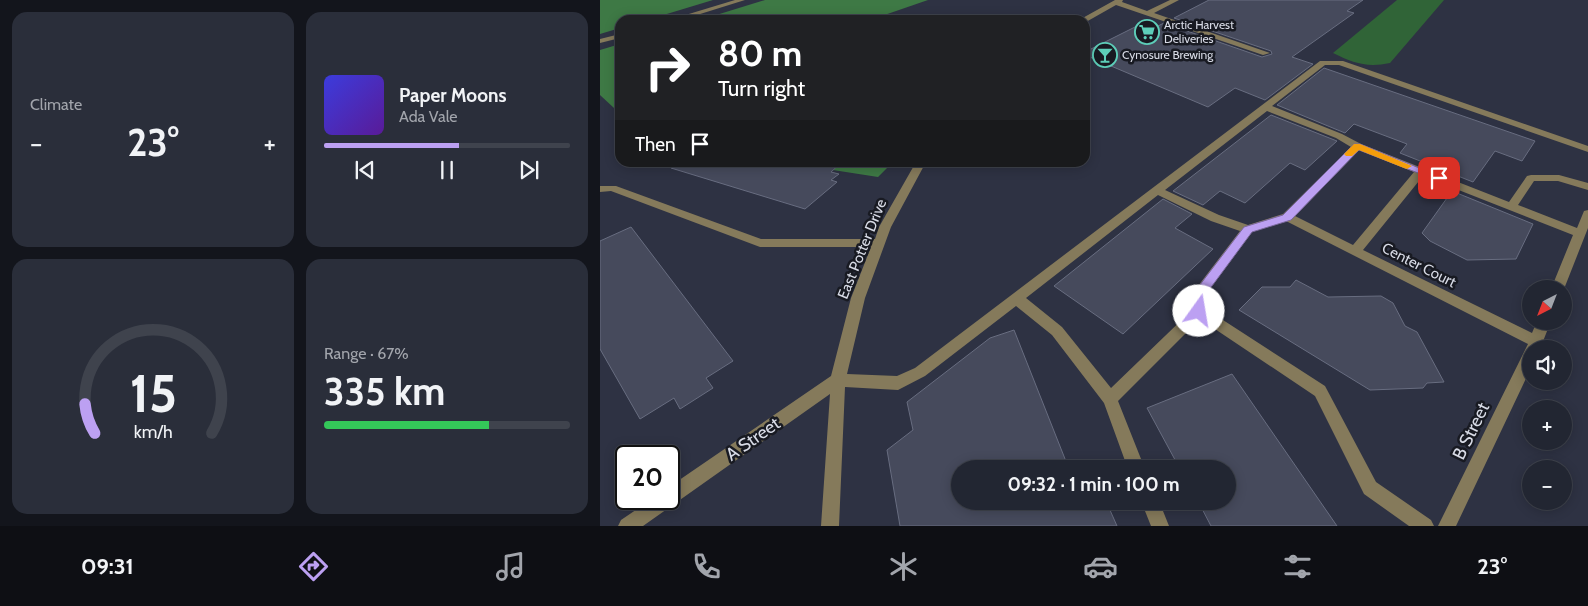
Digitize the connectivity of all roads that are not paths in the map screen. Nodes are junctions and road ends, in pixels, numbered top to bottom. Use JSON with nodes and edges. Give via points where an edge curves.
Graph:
{"nodes":[{"id":1,"x":742,"y":0,"type":"edge"},
{"id":2,"x":1176,"y":0,"type":"edge"},
{"id":3,"x":1117,"y":1,"type":"edge"},
{"id":4,"x":1148,"y":13,"type":"junction"},
{"id":5,"x":690,"y":15,"type":"edge"},
{"id":6,"x":1090,"y":16,"type":"edge"},
{"id":7,"x":615,"y":37,"type":"edge"},
{"id":8,"x":600,"y":41,"type":"edge"},
{"id":9,"x":1266,"y":53,"type":"dead end"},
{"id":10,"x":1266,"y":107,"type":"junction"},
{"id":11,"x":1357,"y":146,"type":"junction"},
{"id":12,"x":1588,"y":149,"type":"edge"},
{"id":13,"x":918,"y":167,"type":"edge"},
{"id":14,"x":1421,"y":171,"type":"junction"},
{"id":15,"x":1588,"y":187,"type":"edge"},
{"id":16,"x":600,"y":189,"type":"edge"},
{"id":17,"x":1157,"y":190,"type":"junction"},
{"id":18,"x":1512,"y":206,"type":"junction"},
{"id":19,"x":1588,"y":214,"type":"edge"},
{"id":20,"x":1287,"y":217,"type":"junction"},
{"id":21,"x":1248,"y":229,"type":"junction"},
{"id":22,"x":1579,"y":232,"type":"junction"},
{"id":23,"x":879,"y":243,"type":"junction"},
{"id":24,"x":1355,"y":251,"type":"junction"},
{"id":25,"x":1560,"y":280,"type":"edge"},
{"id":26,"x":1016,"y":298,"type":"junction"},
{"id":27,"x":1199,"y":311,"type":"junction"},
{"id":28,"x":1522,"y":341,"type":"edge"},
{"id":29,"x":1522,"y":373,"type":"edge"},
{"id":30,"x":838,"y":380,"type":"junction"},
{"id":31,"x":1110,"y":399,"type":"junction"},
{"id":32,"x":1134,"y":460,"type":"edge"},
{"id":33,"x":680,"y":490,"type":"edge"},
{"id":34,"x":650,"y":510,"type":"edge"},
{"id":35,"x":1154,"y":510,"type":"edge"},
{"id":36,"x":627,"y":526,"type":"edge"},
{"id":37,"x":830,"y":526,"type":"edge"},
{"id":38,"x":1160,"y":526,"type":"edge"},
{"id":39,"x":1425,"y":526,"type":"edge"},
{"id":40,"x":1447,"y":526,"type":"edge"}],
"edges":[{"from":1,"to":5,"type":"street"},
{"from":2,"to":4,"type":"street"},
{"from":3,"to":4,"type":"street"},
{"from":3,"to":6,"type":"street"},
{"from":4,"to":9,"type":"street"},
{"from":7,"to":8,"type":"street"},
{"from":10,"to":11,"type":"street"},
{"from":10,"to":12,"type":"street","via":[[1323,63],[1340,63]]},
{"from":10,"to":17,"type":"street"},
{"from":11,"to":14,"type":"street"},
{"from":11,"to":20,"type":"street"},
{"from":13,"to":23,"type":"street","name":"East Potter Drive"},
{"from":14,"to":18,"type":"street"},
{"from":14,"to":24,"type":"street"},
{"from":15,"to":18,"type":"street","via":[[1558,178],[1531,178]]},
{"from":16,"to":23,"type":"street","via":[[612,188],[760,242]]},
{"from":17,"to":21,"type":"street","via":[[1215,218]]},
{"from":17,"to":26,"type":"street"},
{"from":18,"to":22,"type":"street"},
{"from":19,"to":22,"type":"street"},
{"from":20,"to":21,"type":"street"},
{"from":20,"to":24,"type":"street","name":"Center Court"},
{"from":21,"to":27,"type":"street","via":[[1203,289]]},
{"from":22,"to":25,"type":"street"},
{"from":23,"to":30,"type":"street","name":"East Potter Drive","via":[[858,298]]},
{"from":24,"to":28,"type":"street","name":"Center Court"},
{"from":26,"to":30,"type":"street","via":[[920,372],[898,383]]},
{"from":26,"to":31,"type":"street","via":[[1057,331]]},
{"from":27,"to":31,"type":"street"},
{"from":27,"to":39,"type":"street","via":[[1320,391],[1370,488]]},
{"from":29,"to":40,"type":"street","name":"B Street"},
{"from":30,"to":33,"type":"street","name":"A Street"},
{"from":30,"to":37,"type":"street","name":"East Potter Drive"},
{"from":31,"to":32,"type":"street"},
{"from":34,"to":36,"type":"street","name":"A Street"},
{"from":35,"to":38,"type":"street"}]}
